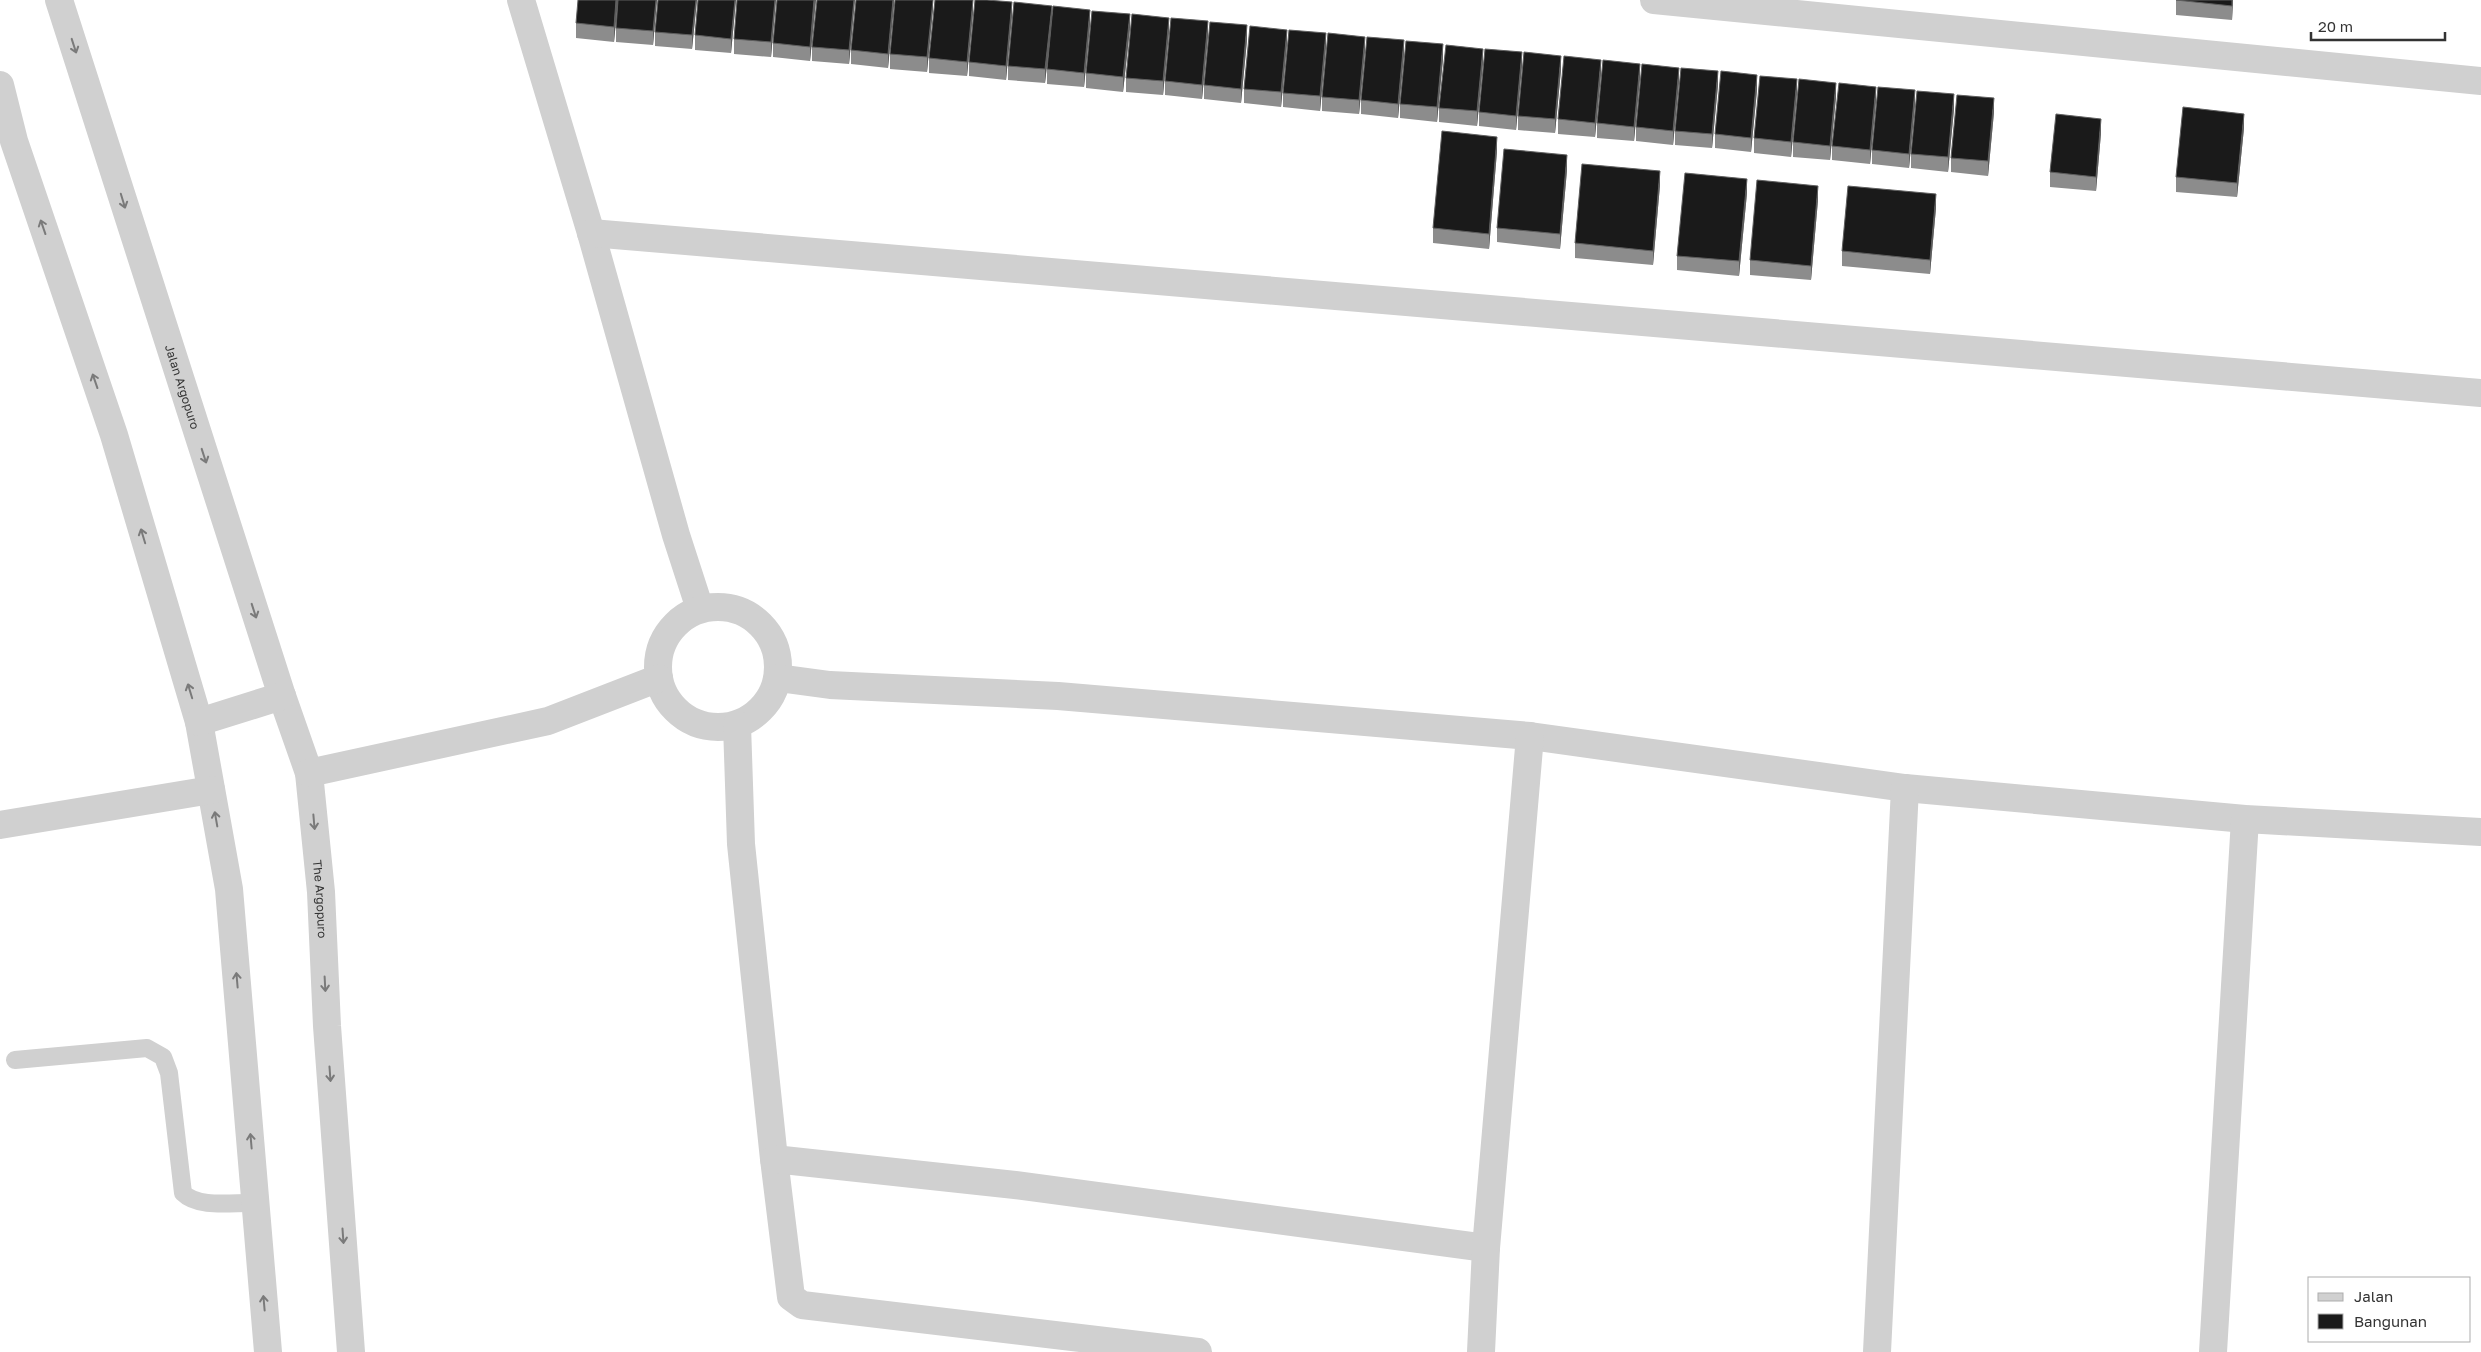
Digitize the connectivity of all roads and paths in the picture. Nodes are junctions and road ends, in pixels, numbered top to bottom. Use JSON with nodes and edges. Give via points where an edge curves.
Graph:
{"nodes":[{"id":1,"x":59,"y":0,"type":"edge"},
{"id":2,"x":521,"y":0,"type":"edge"},
{"id":3,"x":1654,"y":0,"type":"edge"},
{"id":4,"x":2481,"y":81,"type":"edge"},
{"id":5,"x":2,"y":103,"type":"edge"},
{"id":6,"x":7,"y":143,"type":"edge"},
{"id":7,"x":591,"y":233,"type":"junction"},
{"id":8,"x":2481,"y":393,"type":"edge"},
{"id":9,"x":700,"y":609,"type":"junction"},
{"id":10,"x":659,"y":678,"type":"junction"},
{"id":11,"x":778,"y":678,"type":"junction"},
{"id":12,"x":282,"y":696,"type":"junction"},
{"id":13,"x":199,"y":722,"type":"junction"},
{"id":14,"x":737,"y":725,"type":"junction"},
{"id":15,"x":1530,"y":736,"type":"junction"},
{"id":16,"x":309,"y":773,"type":"junction"},
{"id":17,"x":1906,"y":788,"type":"junction"},
{"id":18,"x":211,"y":790,"type":"junction"},
{"id":19,"x":2245,"y":819,"type":"junction"},
{"id":20,"x":0,"y":825,"type":"edge"},
{"id":21,"x":2481,"y":832,"type":"edge"},
{"id":22,"x":15,"y":1060,"type":"dead end"},
{"id":23,"x":774,"y":1159,"type":"junction"},
{"id":24,"x":256,"y":1202,"type":"junction"},
{"id":25,"x":1486,"y":1248,"type":"junction"},
{"id":26,"x":268,"y":1352,"type":"edge"},
{"id":27,"x":351,"y":1352,"type":"edge"},
{"id":28,"x":1198,"y":1352,"type":"edge"},
{"id":29,"x":1481,"y":1352,"type":"edge"},
{"id":30,"x":1877,"y":1352,"type":"edge"},
{"id":31,"x":2213,"y":1352,"type":"edge"}],
"edges":[{"from":1,"to":12,"type":"street","name":"Jalan Argopuro","one_way":true},
{"from":2,"to":7,"type":"street"},
{"from":3,"to":4,"type":"street"},
{"from":5,"to":6,"type":"street"},
{"from":13,"to":6,"type":"street","one_way":true,"via":[[114,435]]},
{"from":7,"to":8,"type":"street"},
{"from":7,"to":9,"type":"street","via":[[673,525]]},
{"from":9,"to":10,"type":"street","via":[[675,626],[663,643]]},
{"from":9,"to":11,"type":"street","via":[[738,611],[753,618],[768,632],[778,658]]},
{"from":10,"to":14,"type":"street","via":[[674,708],[697,724]]},
{"from":10,"to":16,"type":"street","via":[[548,721]]},
{"from":11,"to":14,"type":"street","via":[[770,700],[756,715]]},
{"from":11,"to":15,"type":"street","via":[[830,685],[1068,697]]},
{"from":12,"to":13,"type":"street"},
{"from":12,"to":16,"type":"street","name":"Jalan Argopuro"},
{"from":13,"to":18,"type":"street"},
{"from":14,"to":23,"type":"street","via":[[741,844]]},
{"from":15,"to":17,"type":"street"},
{"from":15,"to":25,"type":"street"},
{"from":16,"to":27,"type":"street","name":"The Argopuro","one_way":true},
{"from":17,"to":19,"type":"street"},
{"from":17,"to":30,"type":"street"},
{"from":18,"to":20,"type":"street"},
{"from":24,"to":18,"type":"street","one_way":true,"via":[[229,888]]},
{"from":19,"to":21,"type":"street"},
{"from":19,"to":31,"type":"street"},
{"from":22,"to":24,"type":"lane","via":[[146,1048],[163,1057],[169,1073],[183,1193],[191,1200],[202,1202]]},
{"from":23,"to":25,"type":"street","via":[[1015,1185]]},
{"from":23,"to":28,"type":"street","via":[[791,1297],[802,1306]]},
{"from":26,"to":24,"type":"street","one_way":true},
{"from":25,"to":29,"type":"street"}]}
